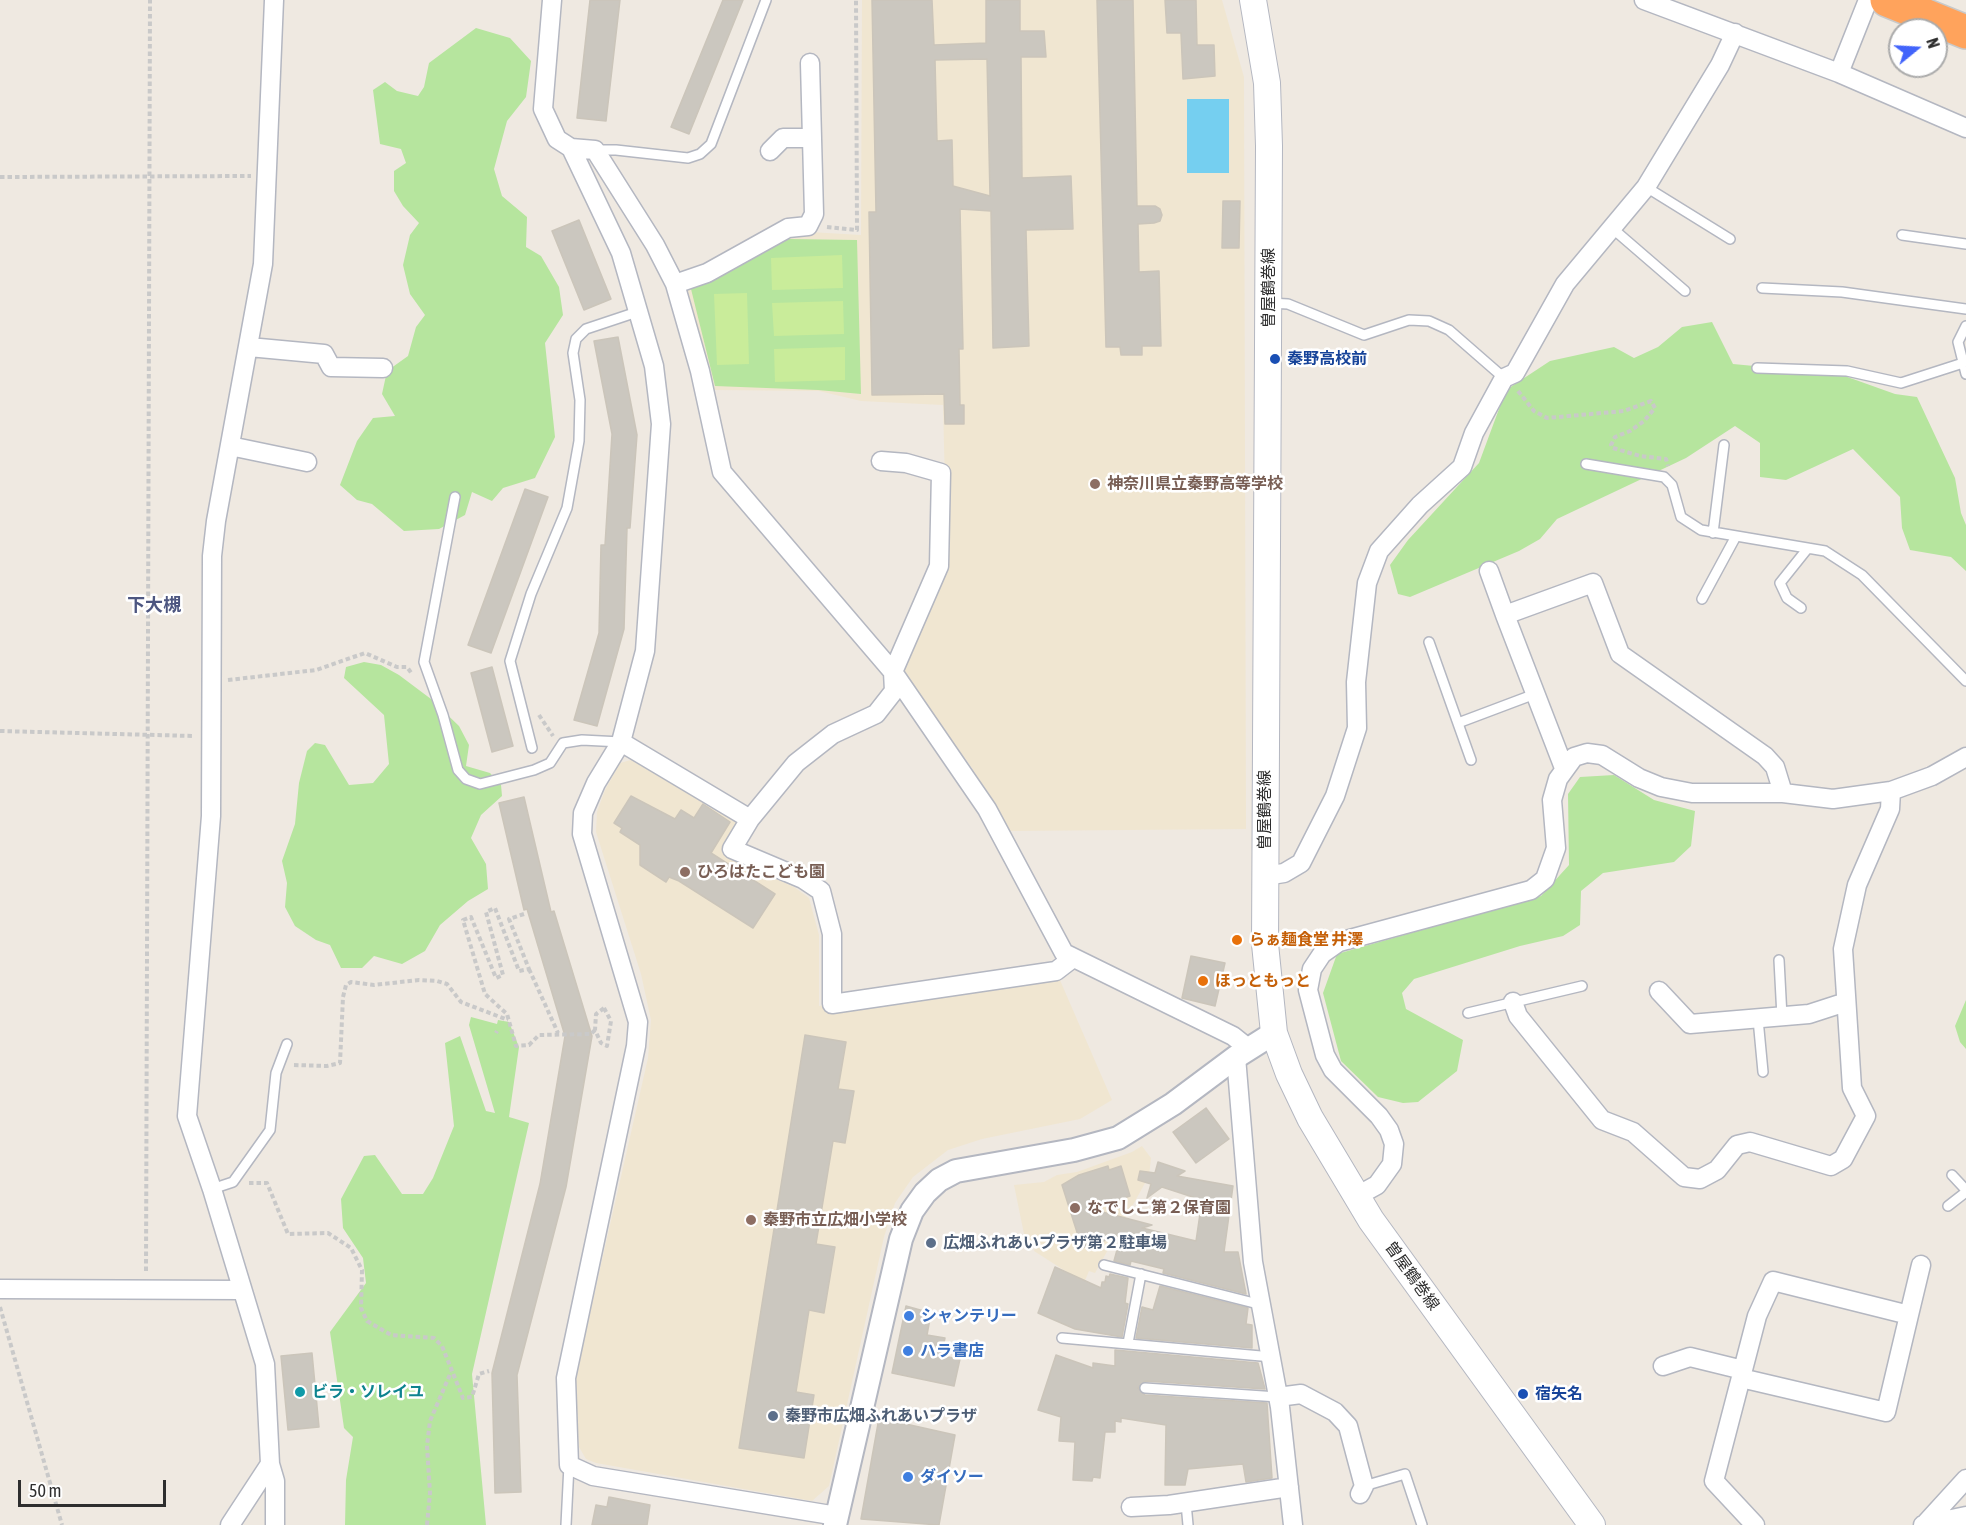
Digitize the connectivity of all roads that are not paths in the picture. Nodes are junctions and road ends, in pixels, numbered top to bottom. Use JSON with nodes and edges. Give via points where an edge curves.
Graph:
{"nodes":[{"id":1,"x":274,"y":0,"type":"edge"},
{"id":2,"x":552,"y":0,"type":"edge"},
{"id":3,"x":766,"y":0,"type":"edge"},
{"id":4,"x":1253,"y":0,"type":"edge"},
{"id":5,"x":1644,"y":0,"type":"edge"},
{"id":6,"x":1868,"y":0,"type":"edge"},
{"id":7,"x":1887,"y":0,"type":"edge"},
{"id":8,"x":1966,"y":32,"type":"edge"},
{"id":9,"x":1735,"y":33,"type":"junction"},
{"id":10,"x":810,"y":63,"type":"dead end"},
{"id":11,"x":1839,"y":73,"type":"junction"},
{"id":12,"x":1966,"y":128,"type":"edge"},
{"id":13,"x":812,"y":138,"type":"junction"},
{"id":14,"x":571,"y":148,"type":"junction"},
{"id":15,"x":595,"y":150,"type":"junction"},
{"id":16,"x":770,"y":151,"type":"dead end"},
{"id":17,"x":1646,"y":187,"type":"junction"},
{"id":18,"x":1612,"y":228,"type":"junction"},
{"id":19,"x":1902,"y":235,"type":"dead end"},
{"id":20,"x":1730,"y":239,"type":"dead end"},
{"id":21,"x":1966,"y":244,"type":"edge"},
{"id":22,"x":675,"y":284,"type":"junction"},
{"id":23,"x":1762,"y":288,"type":"dead end"},
{"id":24,"x":1685,"y":291,"type":"dead end"},
{"id":25,"x":1269,"y":303,"type":"junction"},
{"id":26,"x":1966,"y":309,"type":"edge"},
{"id":27,"x":640,"y":311,"type":"junction"},
{"id":28,"x":1966,"y":326,"type":"edge"},
{"id":29,"x":249,"y":347,"type":"junction"},
{"id":30,"x":1963,"y":363,"type":"junction"},
{"id":31,"x":383,"y":368,"type":"dead end"},
{"id":32,"x":1757,"y":368,"type":"dead end"},
{"id":33,"x":1966,"y":374,"type":"edge"},
{"id":34,"x":1510,"y":376,"type":"junction"},
{"id":35,"x":230,"y":446,"type":"junction"},
{"id":36,"x":1724,"y":446,"type":"dead end"},
{"id":37,"x":881,"y":460,"type":"dead end"},
{"id":38,"x":306,"y":462,"type":"dead end"},
{"id":39,"x":1586,"y":464,"type":"dead end"},
{"id":40,"x":455,"y":497,"type":"dead end"},
{"id":41,"x":1713,"y":533,"type":"junction"},
{"id":42,"x":1735,"y":538,"type":"junction"},
{"id":43,"x":1808,"y":548,"type":"junction"},
{"id":44,"x":1489,"y":571,"type":"dead end"},
{"id":45,"x":1702,"y":599,"type":"dead end"},
{"id":46,"x":1801,"y":608,"type":"dead end"},
{"id":47,"x":1505,"y":615,"type":"junction"},
{"id":48,"x":1429,"y":642,"type":"dead end"},
{"id":49,"x":893,"y":672,"type":"junction"},
{"id":50,"x":1966,"y":681,"type":"edge"},
{"id":51,"x":1535,"y":694,"type":"junction"},
{"id":52,"x":1458,"y":723,"type":"junction"},
{"id":53,"x":621,"y":742,"type":"junction"},
{"id":54,"x":532,"y":748,"type":"dead end"},
{"id":55,"x":1966,"y":757,"type":"edge"},
{"id":56,"x":1471,"y":759,"type":"dead end"},
{"id":57,"x":1564,"y":768,"type":"junction"},
{"id":58,"x":1891,"y":791,"type":"junction"},
{"id":59,"x":1783,"y":793,"type":"junction"},
{"id":60,"x":750,"y":819,"type":"junction"},
{"id":61,"x":1265,"y":876,"type":"junction"},
{"id":62,"x":1073,"y":958,"type":"junction"},
{"id":63,"x":1779,"y":960,"type":"dead end"},
{"id":64,"x":1582,"y":986,"type":"dead end"},
{"id":65,"x":1659,"y":991,"type":"dead end"},
{"id":66,"x":1513,"y":1002,"type":"junction"},
{"id":67,"x":1846,"y":1002,"type":"junction"},
{"id":68,"x":1468,"y":1013,"type":"dead end"},
{"id":69,"x":1782,"y":1017,"type":"junction"},
{"id":70,"x":1758,"y":1019,"type":"junction"},
{"id":71,"x":1274,"y":1033,"type":"junction"},
{"id":72,"x":287,"y":1044,"type":"dead end"},
{"id":73,"x":1242,"y":1052,"type":"junction"},
{"id":74,"x":1763,"y":1072,"type":"dead end"},
{"id":75,"x":1952,"y":1175,"type":"dead end"},
{"id":76,"x":212,"y":1189,"type":"junction"},
{"id":77,"x":1966,"y":1191,"type":"edge"},
{"id":78,"x":1357,"y":1196,"type":"junction"},
{"id":79,"x":1948,"y":1206,"type":"dead end"},
{"id":80,"x":1104,"y":1265,"type":"dead end"},
{"id":81,"x":1921,"y":1265,"type":"dead end"},
{"id":82,"x":1141,"y":1274,"type":"junction"},
{"id":83,"x":0,"y":1289,"type":"edge"},
{"id":84,"x":242,"y":1290,"type":"junction"},
{"id":85,"x":1262,"y":1305,"type":"junction"},
{"id":86,"x":1909,"y":1315,"type":"junction"},
{"id":87,"x":1062,"y":1338,"type":"dead end"},
{"id":88,"x":1128,"y":1343,"type":"junction"},
{"id":89,"x":1272,"y":1357,"type":"junction"},
{"id":90,"x":1663,"y":1366,"type":"dead end"},
{"id":91,"x":1742,"y":1374,"type":"junction"},
{"id":92,"x":1145,"y":1388,"type":"dead end"},
{"id":93,"x":1278,"y":1397,"type":"junction"},
{"id":94,"x":270,"y":1464,"type":"junction"},
{"id":95,"x":569,"y":1465,"type":"junction"},
{"id":96,"x":1966,"y":1479,"type":"edge"},
{"id":97,"x":1289,"y":1487,"type":"junction"},
{"id":98,"x":1362,"y":1490,"type":"joint"},
{"id":99,"x":1186,"y":1503,"type":"junction"},
{"id":100,"x":1131,"y":1507,"type":"dead end"},
{"id":101,"x":1966,"y":1516,"type":"edge"},
{"id":102,"x":836,"y":1520,"type":"edge"},
{"id":103,"x":1924,"y":1524,"type":"edge"},
{"id":104,"x":230,"y":1525,"type":"edge"},
{"id":105,"x":275,"y":1525,"type":"edge"},
{"id":106,"x":566,"y":1525,"type":"edge"},
{"id":107,"x":1188,"y":1525,"type":"edge"},
{"id":108,"x":1293,"y":1525,"type":"edge"},
{"id":109,"x":1422,"y":1525,"type":"edge"},
{"id":110,"x":1592,"y":1525,"type":"edge"},
{"id":111,"x":1755,"y":1525,"type":"edge"}],
"edges":[{"from":1,"to":29,"type":"street","via":[[262,264]]},
{"from":2,"to":14,"type":"street","via":[[543,109],[557,139]]},
{"from":3,"to":15,"type":"lane","via":[[711,144],[700,154],[688,158]]},
{"from":4,"to":25,"type":"main road","name":"曽屋鶴巻線","via":[[1267,83]]},
{"from":5,"to":9,"type":"street"},
{"from":6,"to":11,"type":"street"},
{"from":7,"to":8,"type":"highway"},
{"from":9,"to":11,"type":"street"},
{"from":9,"to":17,"type":"street"},
{"from":10,"to":13,"type":"street"},
{"from":11,"to":12,"type":"street"},
{"from":13,"to":16,"type":"street","via":[[783,138]]},
{"from":13,"to":22,"type":"street","via":[[814,214],[808,226],[788,228],[707,273]]},
{"from":14,"to":15,"type":"street"},
{"from":14,"to":27,"type":"street","via":[[621,253]]},
{"from":15,"to":22,"type":"street"},
{"from":17,"to":18,"type":"street"},
{"from":17,"to":20,"type":"lane"},
{"from":18,"to":24,"type":"lane"},
{"from":18,"to":34,"type":"street","via":[[1565,284]]},
{"from":19,"to":21,"type":"lane"},
{"from":22,"to":49,"type":"street","via":[[700,370],[722,471]]},
{"from":23,"to":26,"type":"lane","via":[[1842,292]]},
{"from":25,"to":34,"type":"lane","via":[[1288,304],[1364,334],[1409,320],[1429,321],[1449,330]]},
{"from":25,"to":61,"type":"main road","name":"曽屋鶴巻線"},
{"from":27,"to":53,"type":"street","via":[[654,366],[661,424],[645,651]]},
{"from":27,"to":54,"type":"lane","via":[[586,329],[576,339],[573,353],[580,400],[579,441],[567,508],[531,594],[510,661]]},
{"from":28,"to":30,"type":"lane","via":[[1958,342]]},
{"from":29,"to":31,"type":"street","via":[[324,354],[331,367]]},
{"from":29,"to":35,"type":"street"},
{"from":30,"to":32,"type":"lane","via":[[1901,383],[1847,371]]},
{"from":30,"to":33,"type":"lane"},
{"from":34,"to":61,"type":"street","via":[[1474,433],[1462,467],[1420,505],[1380,551],[1367,583],[1356,681],[1357,728],[1335,796],[1301,863],[1284,873]]},
{"from":35,"to":38,"type":"street"},
{"from":35,"to":76,"type":"street","via":[[212,556],[211,816],[187,1116]]},
{"from":36,"to":41,"type":"lane"},
{"from":37,"to":49,"type":"street","via":[[941,473],[939,566]]},
{"from":39,"to":41,"type":"lane","via":[[1664,477],[1672,485],[1681,516]]},
{"from":40,"to":53,"type":"lane","via":[[424,662],[458,770],[466,779],[480,784],[550,763],[563,743]]},
{"from":41,"to":42,"type":"lane"},
{"from":42,"to":43,"type":"lane"},
{"from":42,"to":45,"type":"lane"},
{"from":43,"to":46,"type":"lane","via":[[1780,583],[1787,598]]},
{"from":43,"to":50,"type":"lane","via":[[1825,551],[1862,575]]},
{"from":44,"to":47,"type":"street"},
{"from":47,"to":51,"type":"street"},
{"from":47,"to":59,"type":"street","via":[[1593,584],[1620,654],[1766,756],[1775,767]]},
{"from":48,"to":52,"type":"lane"},
{"from":49,"to":60,"type":"street","via":[[894,691],[876,714],[833,734],[796,763]]},
{"from":49,"to":62,"type":"street","via":[[987,809],[1064,953]]},
{"from":51,"to":52,"type":"lane"},
{"from":51,"to":57,"type":"street"},
{"from":52,"to":56,"type":"lane"},
{"from":53,"to":60,"type":"street"},
{"from":53,"to":95,"type":"street","via":[[596,783],[584,813],[582,834],[638,1022],[637,1038],[566,1378]]},
{"from":55,"to":58,"type":"street","via":[[1932,776]]},
{"from":57,"to":59,"type":"street","via":[[1574,757],[1587,753],[1602,755],[1661,787],[1692,793]]},
{"from":57,"to":78,"type":"street","via":[[1552,800],[1556,848],[1545,879],[1531,890],[1339,942],[1322,954],[1312,969],[1308,990],[1325,1055],[1333,1070],[1379,1116],[1394,1144],[1392,1164],[1377,1185]]},
{"from":58,"to":59,"type":"street","via":[[1833,799]]},
{"from":58,"to":67,"type":"street","via":[[1890,809],[1857,885],[1843,949]]},
{"from":60,"to":62,"type":"street","via":[[732,849],[803,879],[820,891],[832,934],[832,1004],[1056,971]]},
{"from":61,"to":71,"type":"main road","name":"曽屋鶴巻線","via":[[1265,944]]},
{"from":62,"to":73,"type":"street","via":[[1233,1036]]},
{"from":63,"to":69,"type":"lane"},
{"from":64,"to":66,"type":"lane"},
{"from":65,"to":70,"type":"street","via":[[1690,1024]]},
{"from":66,"to":67,"type":"street","via":[[1518,1016],[1602,1120],[1633,1132],[1684,1177],[1700,1179],[1717,1170],[1737,1145],[1750,1142],[1831,1167],[1843,1159],[1866,1116],[1852,1088]]},
{"from":66,"to":68,"type":"lane"},
{"from":67,"to":69,"type":"street","via":[[1809,1014]]},
{"from":69,"to":70,"type":"street"},
{"from":70,"to":74,"type":"lane"},
{"from":71,"to":73,"type":"street"},
{"from":71,"to":78,"type":"main road","name":"曽屋鶴巻線","via":[[1310,1118]]},
{"from":72,"to":76,"type":"lane","via":[[276,1073],[270,1130],[233,1182]]},
{"from":73,"to":85,"type":"street","via":[[1246,1197]]},
{"from":73,"to":102,"type":"street","via":[[1173,1104],[1118,1138],[956,1171],[925,1193],[912,1211],[901,1239]]},
{"from":75,"to":77,"type":"lane"},
{"from":76,"to":84,"type":"street"},
{"from":77,"to":79,"type":"lane"},
{"from":78,"to":110,"type":"main road","name":"曽屋鶴巻線"},
{"from":80,"to":82,"type":"lane"},
{"from":81,"to":86,"type":"street"},
{"from":82,"to":85,"type":"lane"},
{"from":82,"to":88,"type":"lane"},
{"from":83,"to":84,"type":"street"},
{"from":84,"to":94,"type":"street","via":[[265,1364]]},
{"from":85,"to":89,"type":"street"},
{"from":86,"to":91,"type":"street","via":[[1773,1281],[1757,1316]]},
{"from":86,"to":91,"type":"street","via":[[1886,1412]]},
{"from":87,"to":88,"type":"lane"},
{"from":88,"to":89,"type":"lane"},
{"from":89,"to":93,"type":"street"},
{"from":90,"to":91,"type":"street","via":[[1690,1357]]},
{"from":91,"to":111,"type":"street","via":[[1714,1481]]},
{"from":92,"to":93,"type":"lane"},
{"from":93,"to":97,"type":"street"},
{"from":93,"to":98,"type":"street","via":[[1301,1394],[1335,1412],[1348,1426]]},
{"from":94,"to":104,"type":"street"},
{"from":94,"to":105,"type":"street","via":[[275,1481]]},
{"from":95,"to":102,"type":"street","via":[[593,1476]]},
{"from":95,"to":106,"type":"lane"},
{"from":96,"to":103,"type":"street"},
{"from":97,"to":99,"type":"street"},
{"from":97,"to":108,"type":"street"},
{"from":98,"to":109,"type":"lane","via":[[1406,1474]]},
{"from":99,"to":100,"type":"street"},
{"from":99,"to":107,"type":"lane"},
{"from":101,"to":103,"type":"street"}]}
